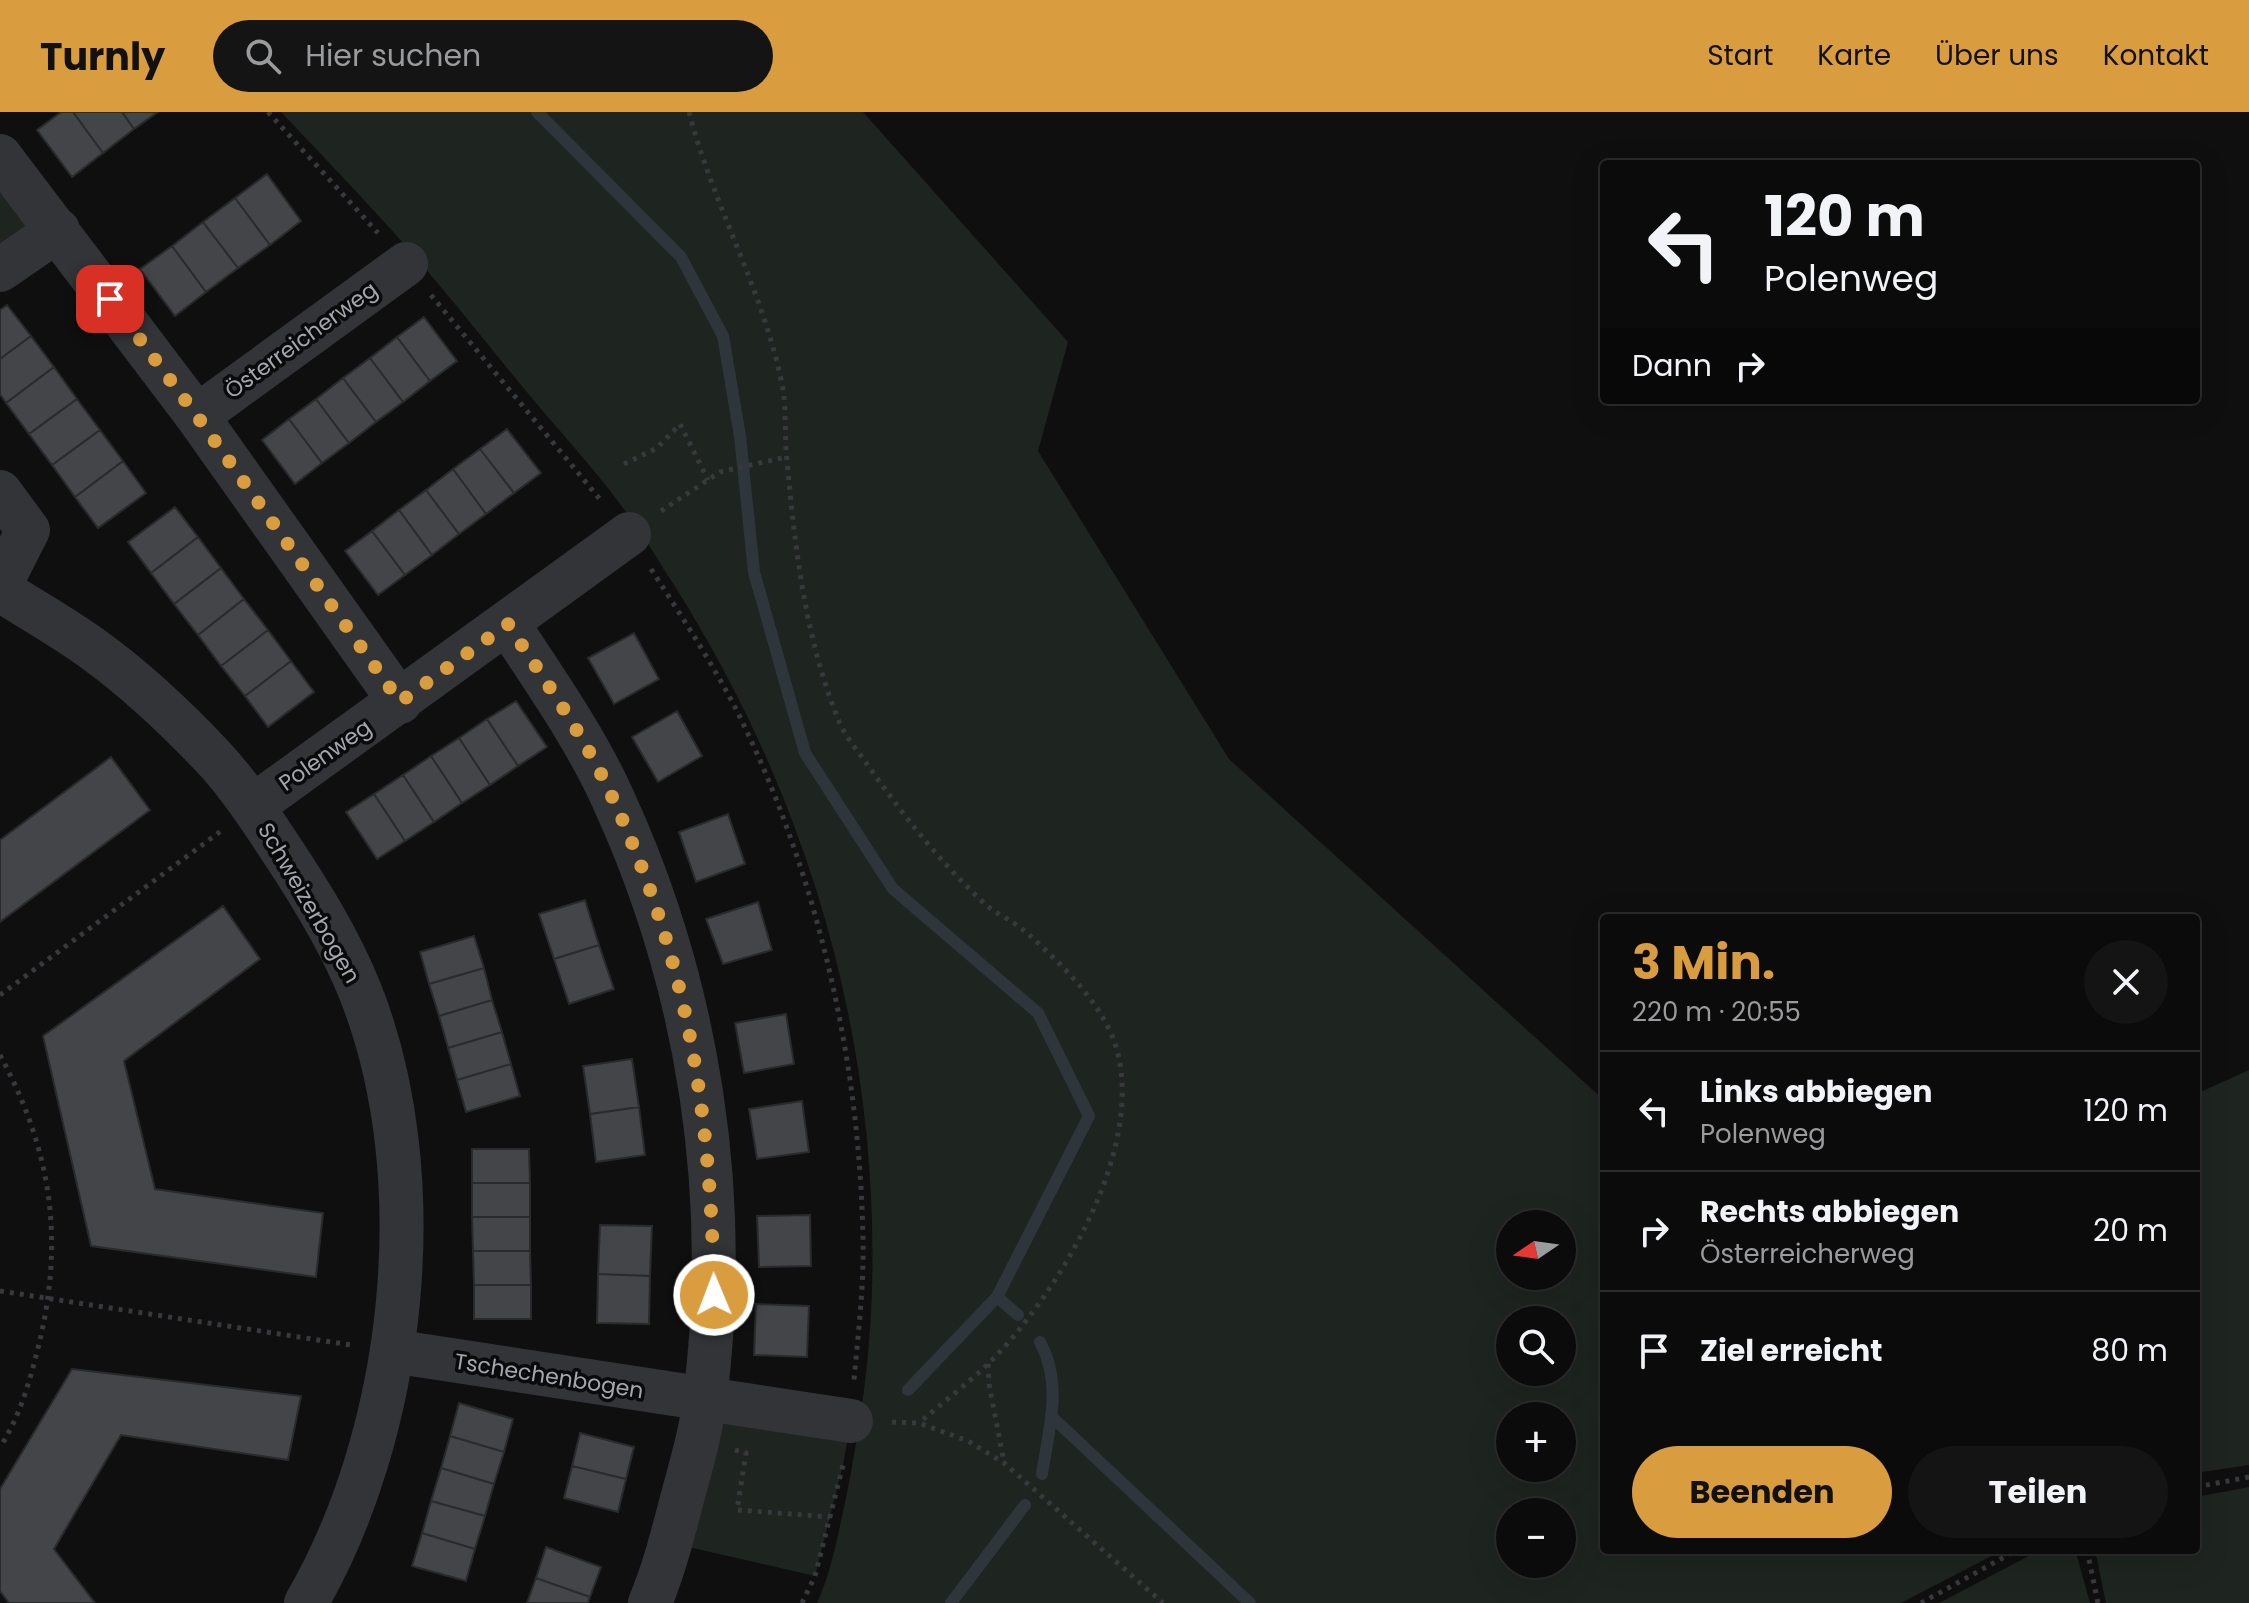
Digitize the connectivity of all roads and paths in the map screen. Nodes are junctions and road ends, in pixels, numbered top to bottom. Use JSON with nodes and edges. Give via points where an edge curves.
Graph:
{"nodes":[{"id":1,"x":268,"y":112,"type":"edge"},
{"id":2,"x":689,"y":112,"type":"edge"},
{"id":3,"x":0,"y":156,"type":"edge"},
{"id":4,"x":58,"y":230,"type":"junction"},
{"id":5,"x":406,"y":264,"type":"junction"},
{"id":6,"x":0,"y":270,"type":"edge"},
{"id":7,"x":197,"y":416,"type":"junction"},
{"id":8,"x":786,"y":457,"type":"junction"},
{"id":9,"x":624,"y":464,"type":"dead end"},
{"id":10,"x":708,"y":480,"type":"junction"},
{"id":11,"x":0,"y":492,"type":"edge"},
{"id":12,"x":629,"y":534,"type":"junction"},
{"id":13,"x":0,"y":587,"type":"edge"},
{"id":14,"x":508,"y":624,"type":"junction"},
{"id":15,"x":400,"y":702,"type":"junction"},
{"id":16,"x":253,"y":806,"type":"junction"},
{"id":17,"x":0,"y":995,"type":"edge"},
{"id":18,"x":0,"y":1055,"type":"edge"},
{"id":19,"x":0,"y":1291,"type":"edge"},
{"id":20,"x":50,"y":1299,"type":"junction"},
{"id":21,"x":375,"y":1349,"type":"junction"},
{"id":22,"x":988,"y":1364,"type":"junction"},
{"id":23,"x":701,"y":1421,"type":"junction"},
{"id":24,"x":851,"y":1421,"type":"junction"},
{"id":25,"x":919,"y":1423,"type":"junction"},
{"id":26,"x":0,"y":1447,"type":"edge"},
{"id":27,"x":1004,"y":1463,"type":"junction"},
{"id":28,"x":2249,"y":1477,"type":"edge"},
{"id":29,"x":2200,"y":1486,"type":"edge"},
{"id":30,"x":830,"y":1517,"type":"junction"},
{"id":31,"x":2010,"y":1554,"type":"edge"},
{"id":32,"x":2088,"y":1554,"type":"edge"},
{"id":33,"x":306,"y":1603,"type":"edge"},
{"id":34,"x":650,"y":1603,"type":"edge"},
{"id":35,"x":802,"y":1603,"type":"edge"},
{"id":36,"x":1163,"y":1603,"type":"edge"},
{"id":37,"x":1921,"y":1603,"type":"edge"},
{"id":38,"x":2098,"y":1603,"type":"edge"}],
"edges":[{"from":1,"to":5,"type":"path"},
{"from":2,"to":8,"type":"path","via":[[702,159],[766,321],[783,388]]},
{"from":3,"to":4,"type":"street"},
{"from":4,"to":6,"type":"street"},
{"from":4,"to":7,"type":"street"},
{"from":5,"to":7,"type":"street","name":"Österreicherweg"},
{"from":5,"to":12,"type":"path"},
{"from":7,"to":15,"type":"street"},
{"from":8,"to":10,"type":"path","via":[[720,472]]},
{"from":8,"to":22,"type":"path","via":[[807,619],[840,725],[935,855],[987,906],[1024,929],[1071,977],[1113,1039],[1122,1098],[1119,1133],[1103,1186],[1038,1304]]},
{"from":9,"to":10,"type":"path","via":[[657,448],[680,424]]},
{"from":10,"to":12,"type":"path"},
{"from":11,"to":13,"type":"street","via":[[28,530]]},
{"from":12,"to":14,"type":"street","name":"Polenweg"},
{"from":12,"to":24,"type":"path","via":[[701,646],[769,783],[796,854],[836,1000],[860,1169],[863,1244]]},
{"from":13,"to":16,"type":"street","name":"Schweizerbogen","via":[[97,652],[162,707]]},
{"from":14,"to":15,"type":"street","name":"Polenweg"},
{"from":14,"to":23,"type":"street","via":[[565,710],[613,798],[653,894],[678,976],[698,1066],[713,1222],[714,1295]]},
{"from":15,"to":16,"type":"street","name":"Polenweg"},
{"from":16,"to":17,"type":"path","name":"Schweizerbogen"},
{"from":16,"to":21,"type":"street","name":"Schweizerbogen","via":[[332,934],[360,992],[379,1052],[396,1137],[401,1266]]},
{"from":18,"to":20,"type":"path","via":[[30,1116],[43,1159],[51,1207]]},
{"from":19,"to":20,"type":"path"},
{"from":20,"to":21,"type":"path"},
{"from":20,"to":26,"type":"path","via":[[28,1387]]},
{"from":21,"to":23,"type":"street","name":"Tschechenbogen"},
{"from":21,"to":33,"type":"street","name":"Schweizerbogen","via":[[379,1419],[330,1562]]},
{"from":22,"to":25,"type":"path"},
{"from":22,"to":27,"type":"path"},
{"from":23,"to":24,"type":"street","name":"Tschechenbogen"},
{"from":23,"to":30,"type":"path","via":[[746,1453],[737,1510]]},
{"from":23,"to":34,"type":"street","via":[[671,1543]]},
{"from":24,"to":25,"type":"path"},
{"from":24,"to":30,"type":"path"},
{"from":25,"to":27,"type":"path","via":[[968,1441]]},
{"from":27,"to":36,"type":"path"},
{"from":28,"to":29,"type":"path"},
{"from":30,"to":35,"type":"path","via":[[815,1576]]},
{"from":31,"to":37,"type":"path"},
{"from":32,"to":38,"type":"path"}]}
